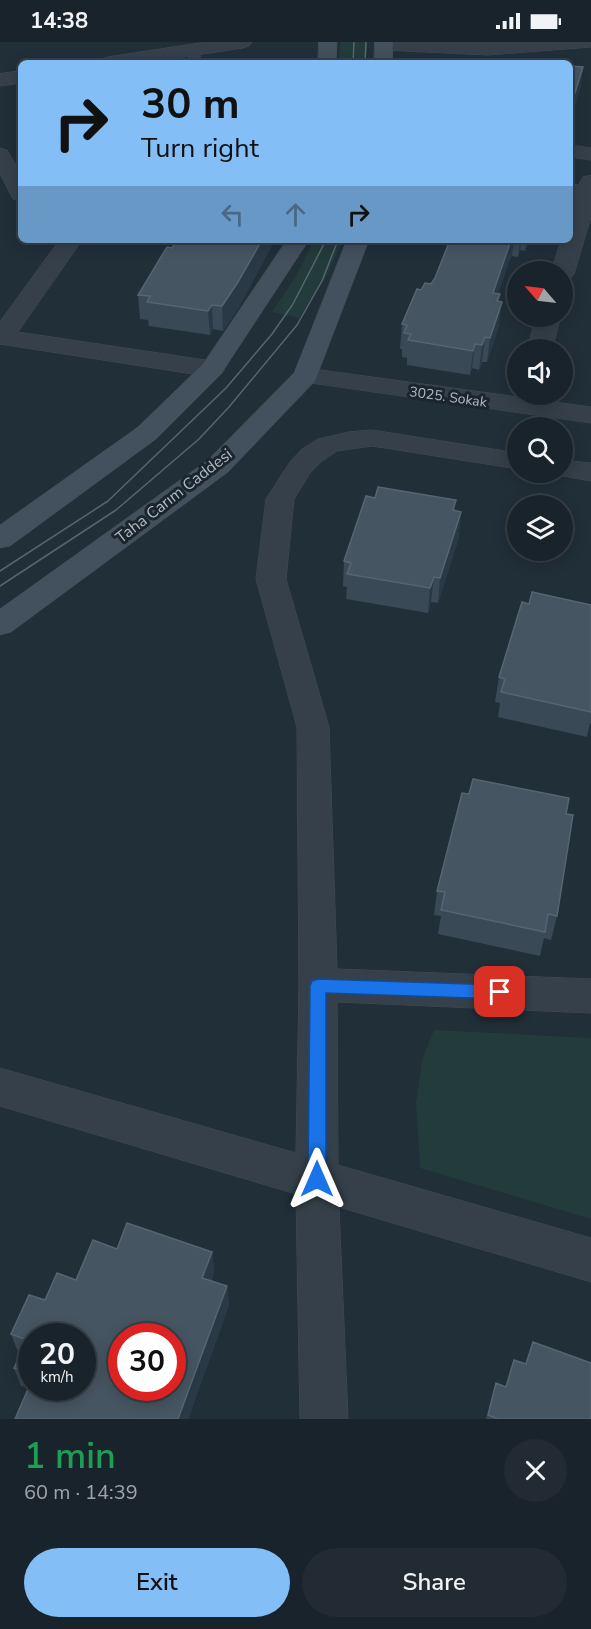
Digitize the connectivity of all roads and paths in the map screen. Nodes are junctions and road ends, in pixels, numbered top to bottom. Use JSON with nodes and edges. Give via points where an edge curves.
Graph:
{"nodes":[{"id":1,"x":243,"y":42,"type":"edge"},
{"id":2,"x":328,"y":42,"type":"edge"},
{"id":3,"x":590,"y":42,"type":"edge"},
{"id":4,"x":138,"y":50,"type":"edge"},
{"id":5,"x":384,"y":50,"type":"edge"},
{"id":6,"x":194,"y":56,"type":"edge"},
{"id":7,"x":115,"y":60,"type":"edge"},
{"id":8,"x":327,"y":60,"type":"edge"},
{"id":9,"x":18,"y":77,"type":"edge"},
{"id":10,"x":0,"y":80,"type":"edge"},
{"id":11,"x":573,"y":151,"type":"edge"},
{"id":12,"x":0,"y":154,"type":"edge"},
{"id":13,"x":591,"y":154,"type":"edge"},
{"id":14,"x":583,"y":187,"type":"edge"},
{"id":15,"x":18,"y":188,"type":"edge"},
{"id":16,"x":573,"y":228,"type":"edge"},
{"id":17,"x":65,"y":243,"type":"edge"},
{"id":18,"x":296,"y":243,"type":"edge"},
{"id":19,"x":357,"y":243,"type":"edge"},
{"id":20,"x":569,"y":243,"type":"edge"},
{"id":21,"x":50,"y":250,"type":"edge"},
{"id":22,"x":565,"y":261,"type":"edge"},
{"id":23,"x":1,"y":337,"type":"edge"},
{"id":24,"x":212,"y":369,"type":"junction"},
{"id":25,"x":306,"y":376,"type":"junction"},
{"id":26,"x":591,"y":416,"type":"edge"},
{"id":27,"x":573,"y":420,"type":"edge"},
{"id":28,"x":507,"y":429,"type":"edge"},
{"id":29,"x":507,"y":432,"type":"edge"},
{"id":30,"x":573,"y":470,"type":"edge"},
{"id":31,"x":591,"y":472,"type":"edge"},
{"id":32,"x":0,"y":539,"type":"edge"},
{"id":33,"x":0,"y":624,"type":"edge"},
{"id":34,"x":318,"y":986,"type":"junction"},
{"id":35,"x":591,"y":996,"type":"edge"},
{"id":36,"x":0,"y":1086,"type":"edge"},
{"id":37,"x":317,"y":1179,"type":"junction"},
{"id":38,"x":591,"y":1260,"type":"edge"},
{"id":39,"x":324,"y":1419,"type":"edge"}],
"edges":[{"from":1,"to":6,"type":"street"},
{"from":2,"to":8,"type":"main road"},
{"from":3,"to":5,"type":"street","via":[[488,49]]},
{"from":4,"to":6,"type":"street"},
{"from":4,"to":7,"type":"street"},
{"from":9,"to":10,"type":"street"},
{"from":11,"to":13,"type":"street"},
{"from":12,"to":15,"type":"street"},
{"from":14,"to":16,"type":"street"},
{"from":17,"to":21,"type":"street"},
{"from":18,"to":24,"type":"main road"},
{"from":19,"to":25,"type":"main road","name":"Taha Carım Caddesi"},
{"from":20,"to":22,"type":"street"},
{"from":21,"to":23,"type":"street"},
{"from":23,"to":24,"type":"street"},
{"from":24,"to":32,"type":"main road","via":[[147,433]]},
{"from":25,"to":28,"type":"street","name":"3025. Sokak"},
{"from":25,"to":33,"type":"main road","name":"Taha Carım Caddesi","via":[[218,466]]},
{"from":26,"to":27,"type":"street","name":"3025. Sokak"},
{"from":29,"to":34,"type":"street","via":[[372,438],[328,446],[300,468],[280,499],[271,579],[313,727]]},
{"from":30,"to":31,"type":"street"},
{"from":34,"to":35,"type":"street"},
{"from":34,"to":37,"type":"street"},
{"from":36,"to":37,"type":"street"},
{"from":37,"to":38,"type":"street"},
{"from":37,"to":39,"type":"street"}]}
